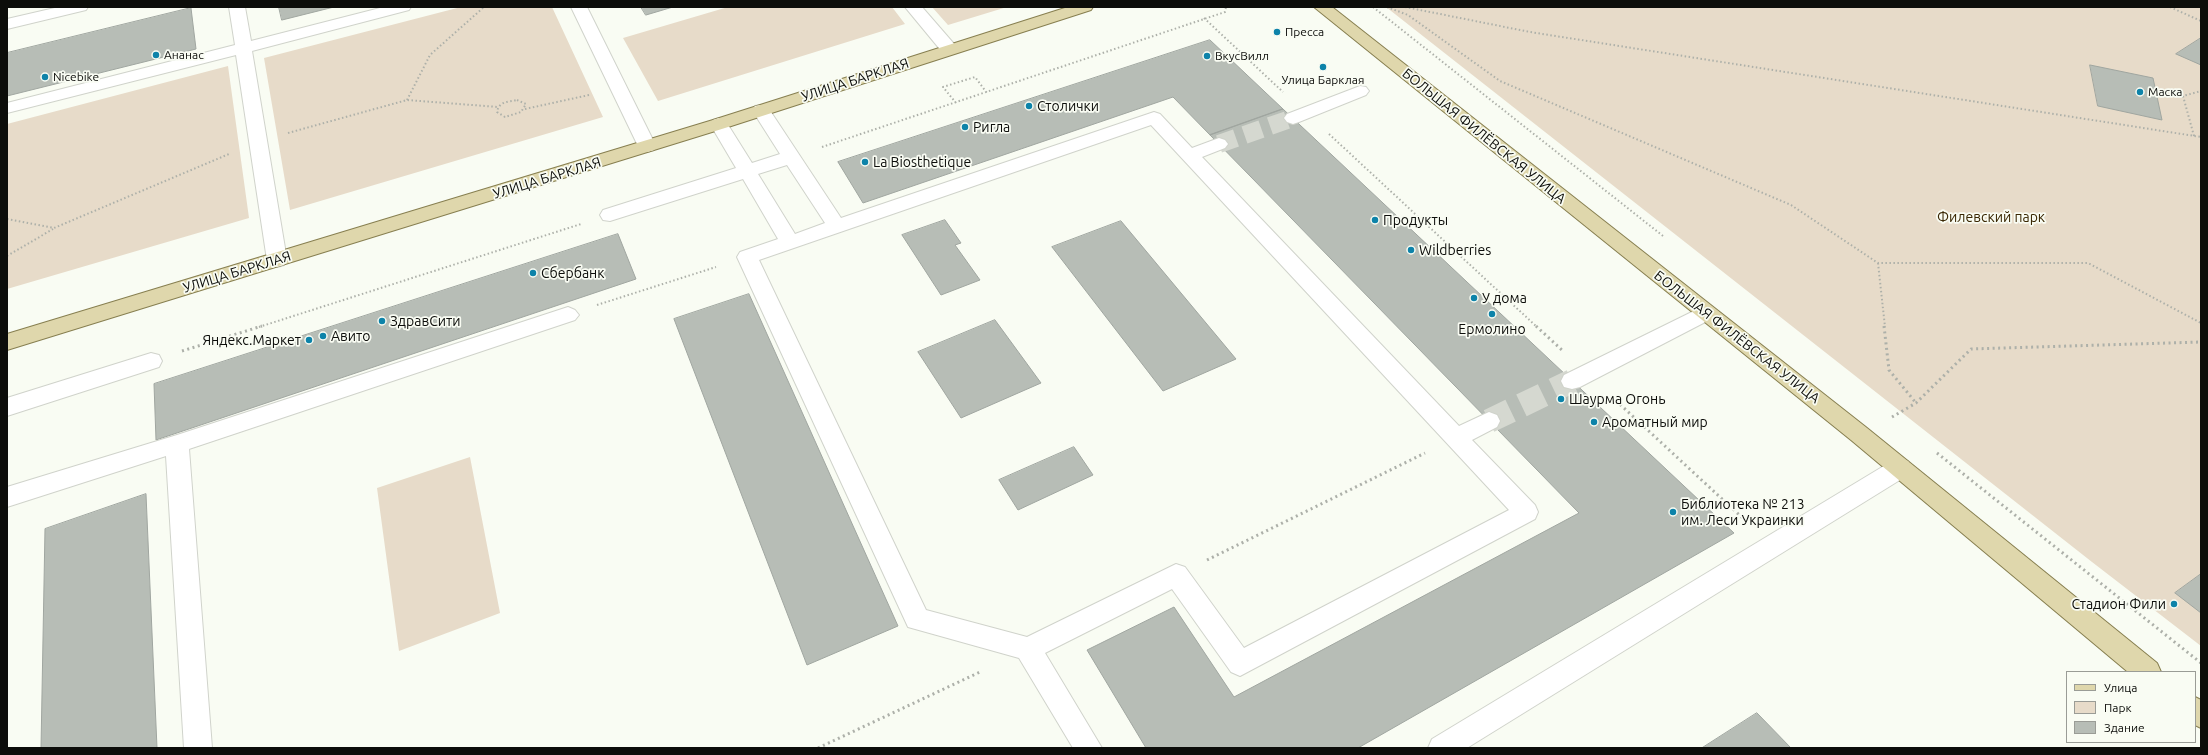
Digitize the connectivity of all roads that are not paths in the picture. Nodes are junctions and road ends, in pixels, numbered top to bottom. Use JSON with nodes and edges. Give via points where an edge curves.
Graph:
{"nodes":[{"id":1,"x":80,"y":7,"type":"edge"},
{"id":2,"x":237,"y":7,"type":"edge"},
{"id":3,"x":403,"y":7,"type":"edge"},
{"id":4,"x":579,"y":7,"type":"edge"},
{"id":5,"x":913,"y":7,"type":"edge"},
{"id":6,"x":1084,"y":7,"type":"edge"},
{"id":7,"x":1322,"y":7,"type":"edge"},
{"id":8,"x":7,"y":24,"type":"edge"},
{"id":9,"x":244,"y":48,"type":"junction"},
{"id":10,"x":949,"y":49,"type":"junction"},
{"id":11,"x":1360,"y":91,"type":"dead end"},
{"id":12,"x":7,"y":108,"type":"edge"},
{"id":13,"x":761,"y":110,"type":"junction"},
{"id":14,"x":1299,"y":115,"type":"tunnel mouth"},
{"id":15,"x":719,"y":124,"type":"junction"},
{"id":16,"x":1219,"y":144,"type":"tunnel mouth"},
{"id":17,"x":647,"y":146,"type":"junction"},
{"id":18,"x":1188,"y":156,"type":"junction"},
{"id":19,"x":791,"y":157,"type":"junction"},
{"id":20,"x":747,"y":171,"type":"junction"},
{"id":21,"x":610,"y":215,"type":"road end"},
{"id":22,"x":836,"y":226,"type":"junction"},
{"id":23,"x":790,"y":242,"type":"junction"},
{"id":24,"x":277,"y":260,"type":"junction"},
{"id":25,"x":1706,"y":313,"type":"junction"},
{"id":26,"x":568,"y":315,"type":"road end"},
{"id":27,"x":7,"y":342,"type":"edge"},
{"id":28,"x":151,"y":361,"type":"road end"},
{"id":29,"x":1580,"y":378,"type":"tunnel mouth"},
{"id":30,"x":7,"y":407,"type":"edge"},
{"id":31,"x":1489,"y":421,"type":"tunnel mouth"},
{"id":32,"x":1455,"y":438,"type":"junction"},
{"id":33,"x":177,"y":444,"type":"junction"},
{"id":34,"x":1900,"y":468,"type":"junction"},
{"id":35,"x":7,"y":497,"type":"edge"},
{"id":36,"x":1028,"y":649,"type":"junction"},
{"id":37,"x":2147,"y":671,"type":"edge"},
{"id":38,"x":198,"y":748,"type":"edge"},
{"id":39,"x":1088,"y":748,"type":"edge"},
{"id":40,"x":1442,"y":748,"type":"edge"}],
"edges":[{"from":1,"to":8,"type":"lane"},
{"from":2,"to":9,"type":"lane"},
{"from":3,"to":9,"type":"lane"},
{"from":4,"to":17,"type":"lane"},
{"from":5,"to":10,"type":"lane"},
{"from":6,"to":10,"type":"main road","name":"УЛИЦА БАРКЛАЯ"},
{"from":7,"to":25,"type":"main road","name":"БОЛЬШАЯ ФИЛЁВСКАЯ УЛИЦА"},
{"from":9,"to":12,"type":"lane"},
{"from":9,"to":24,"type":"lane"},
{"from":10,"to":13,"type":"main road","name":"УЛИЦА БАРКЛАЯ"},
{"from":11,"to":14,"type":"lane"},
{"from":13,"to":15,"type":"main road","name":"УЛИЦА БАРКЛАЯ"},
{"from":13,"to":19,"type":"lane"},
{"from":15,"to":17,"type":"main road","name":"УЛИЦА БАРКЛАЯ"},
{"from":15,"to":20,"type":"lane"},
{"from":16,"to":18,"type":"lane"},
{"from":17,"to":24,"type":"main road","name":"УЛИЦА БАРКЛАЯ"},
{"from":18,"to":22,"type":"lane","via":[[1154,118]]},
{"from":18,"to":32,"type":"lane"},
{"from":19,"to":20,"type":"lane"},
{"from":19,"to":22,"type":"lane"},
{"from":20,"to":21,"type":"lane"},
{"from":20,"to":23,"type":"lane"},
{"from":22,"to":23,"type":"lane"},
{"from":23,"to":36,"type":"lane","via":[[747,257],[917,619]]},
{"from":24,"to":27,"type":"main road","name":"УЛИЦА БАРКЛАЯ"},
{"from":25,"to":29,"type":"lane"},
{"from":25,"to":34,"type":"main road","name":"БОЛЬШАЯ ФИЛЁВСКАЯ УЛИЦА"},
{"from":26,"to":33,"type":"lane"},
{"from":28,"to":30,"type":"lane"},
{"from":31,"to":32,"type":"lane"},
{"from":32,"to":36,"type":"lane","via":[[1526,512],[1240,664],[1176,575]]},
{"from":33,"to":35,"type":"lane"},
{"from":33,"to":38,"type":"lane"},
{"from":34,"to":37,"type":"main road","name":"БОЛЬШАЯ ФИЛЁВСКАЯ УЛИЦА"},
{"from":34,"to":40,"type":"lane"},
{"from":36,"to":39,"type":"lane"}]}
